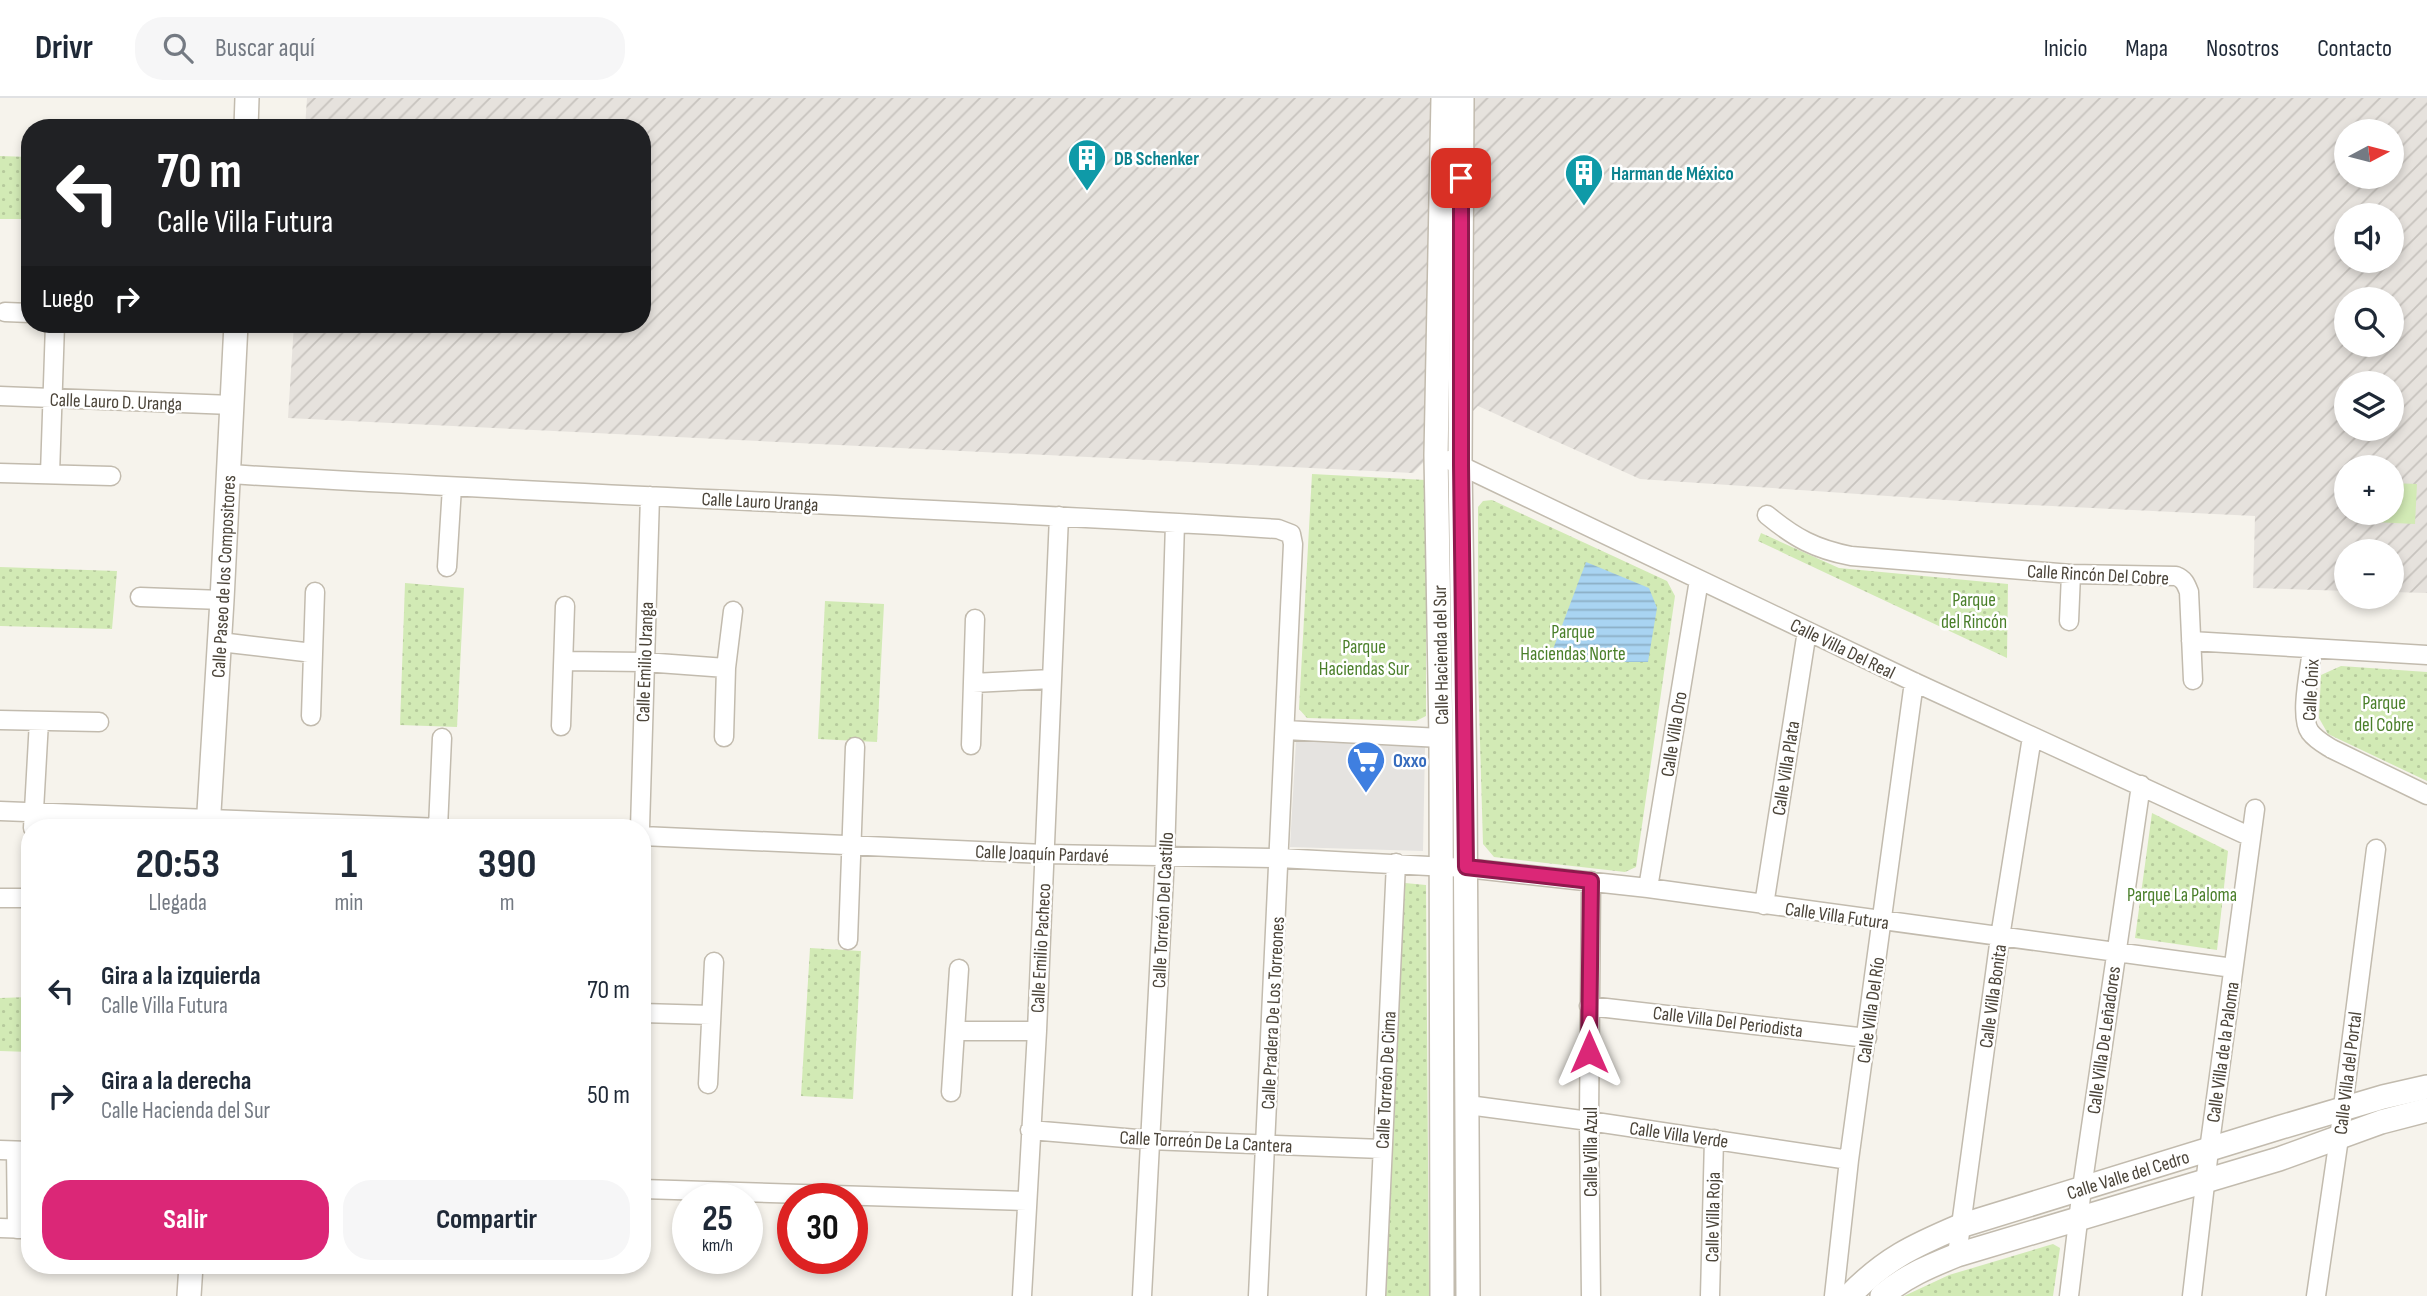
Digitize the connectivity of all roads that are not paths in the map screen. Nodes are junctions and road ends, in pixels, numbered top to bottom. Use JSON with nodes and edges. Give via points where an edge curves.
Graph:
{"nodes":[{"id":1,"x":247,"y":98,"type":"edge"},
{"id":2,"x":1443,"y":98,"type":"edge"},
{"id":3,"x":1462,"y":98,"type":"edge"},
{"id":4,"x":246,"y":119,"type":"edge"},
{"id":5,"x":5,"y":312,"type":"dead end"},
{"id":6,"x":21,"y":313,"type":"edge"},
{"id":7,"x":55,"y":333,"type":"edge"},
{"id":8,"x":236,"y":333,"type":"edge"},
{"id":9,"x":0,"y":396,"type":"edge"},
{"id":10,"x":52,"y":399,"type":"junction"},
{"id":11,"x":232,"y":405,"type":"junction"},
{"id":12,"x":1436,"y":455,"type":"junction"},
{"id":13,"x":1461,"y":465,"type":"junction"},
{"id":14,"x":0,"y":473,"type":"edge"},
{"id":15,"x":50,"y":474,"type":"junction"},
{"id":16,"x":228,"y":474,"type":"junction"},
{"id":17,"x":111,"y":476,"type":"dead end"},
{"id":18,"x":452,"y":487,"type":"junction"},
{"id":19,"x":650,"y":496,"type":"junction"},
{"id":20,"x":1767,"y":515,"type":"dead end"},
{"id":21,"x":1059,"y":516,"type":"junction"},
{"id":22,"x":1175,"y":523,"type":"junction"},
{"id":23,"x":1291,"y":534,"type":"joint"},
{"id":24,"x":447,"y":566,"type":"dead end"},
{"id":25,"x":2071,"y":574,"type":"junction"},
{"id":26,"x":1699,"y":579,"type":"junction"},
{"id":27,"x":315,"y":592,"type":"dead end"},
{"id":28,"x":140,"y":597,"type":"dead end"},
{"id":29,"x":222,"y":600,"type":"junction"},
{"id":30,"x":565,"y":606,"type":"dead end"},
{"id":31,"x":733,"y":611,"type":"dead end"},
{"id":32,"x":975,"y":619,"type":"dead end"},
{"id":33,"x":2069,"y":621,"type":"dead end"},
{"id":34,"x":1807,"y":631,"type":"junction"},
{"id":35,"x":2191,"y":641,"type":"junction"},
{"id":36,"x":220,"y":642,"type":"junction"},
{"id":37,"x":2312,"y":650,"type":"junction"},
{"id":38,"x":313,"y":653,"type":"junction"},
{"id":39,"x":2427,"y":656,"type":"edge"},
{"id":40,"x":564,"y":661,"type":"junction"},
{"id":41,"x":644,"y":662,"type":"junction"},
{"id":42,"x":726,"y":668,"type":"junction"},
{"id":43,"x":1052,"y":679,"type":"junction"},
{"id":44,"x":2193,"y":680,"type":"dead end"},
{"id":45,"x":1914,"y":682,"type":"junction"},
{"id":46,"x":973,"y":683,"type":"junction"},
{"id":47,"x":311,"y":716,"type":"dead end"},
{"id":48,"x":0,"y":720,"type":"edge"},
{"id":49,"x":38,"y":721,"type":"junction"},
{"id":50,"x":99,"y":722,"type":"dead end"},
{"id":51,"x":561,"y":726,"type":"dead end"},
{"id":52,"x":1285,"y":730,"type":"junction"},
{"id":53,"x":724,"y":737,"type":"dead end"},
{"id":54,"x":2032,"y":737,"type":"junction"},
{"id":55,"x":442,"y":738,"type":"dead end"},
{"id":56,"x":1441,"y":738,"type":"junction"},
{"id":57,"x":971,"y":744,"type":"dead end"},
{"id":58,"x":855,"y":747,"type":"dead end"},
{"id":59,"x":2141,"y":785,"type":"junction"},
{"id":60,"x":2427,"y":795,"type":"edge"},
{"id":61,"x":2255,"y":809,"type":"dead end"},
{"id":62,"x":0,"y":811,"type":"edge"},
{"id":63,"x":29,"y":819,"type":"edge"},
{"id":64,"x":33,"y":819,"type":"edge"},
{"id":65,"x":208,"y":819,"type":"edge"},
{"id":66,"x":439,"y":819,"type":"edge"},
{"id":67,"x":640,"y":819,"type":"edge"},
{"id":68,"x":651,"y":836,"type":"edge"},
{"id":69,"x":2251,"y":837,"type":"junction"},
{"id":70,"x":851,"y":845,"type":"junction"},
{"id":71,"x":2376,"y":849,"type":"dead end"},
{"id":72,"x":1045,"y":855,"type":"junction"},
{"id":73,"x":1165,"y":857,"type":"junction"},
{"id":74,"x":1279,"y":858,"type":"junction"},
{"id":75,"x":1396,"y":863,"type":"junction"},
{"id":76,"x":1441,"y":866,"type":"junction"},
{"id":77,"x":1466,"y":867,"type":"junction"},
{"id":78,"x":1591,"y":881,"type":"junction"},
{"id":79,"x":1648,"y":888,"type":"junction"},
{"id":80,"x":0,"y":898,"type":"edge"},
{"id":81,"x":21,"y":898,"type":"edge"},
{"id":82,"x":1764,"y":905,"type":"junction"},
{"id":83,"x":1882,"y":921,"type":"junction"},
{"id":84,"x":2000,"y":937,"type":"junction"},
{"id":85,"x":848,"y":940,"type":"dead end"},
{"id":86,"x":2116,"y":953,"type":"junction"},
{"id":87,"x":714,"y":962,"type":"dead end"},
{"id":88,"x":2233,"y":968,"type":"junction"},
{"id":89,"x":959,"y":969,"type":"dead end"},
{"id":90,"x":1589,"y":1006,"type":"junction"},
{"id":91,"x":651,"y":1013,"type":"edge"},
{"id":92,"x":710,"y":1015,"type":"junction"},
{"id":93,"x":955,"y":1031,"type":"junction"},
{"id":94,"x":1037,"y":1031,"type":"junction"},
{"id":95,"x":1867,"y":1038,"type":"junction"},
{"id":96,"x":708,"y":1084,"type":"dead end"},
{"id":97,"x":951,"y":1092,"type":"dead end"},
{"id":98,"x":2426,"y":1094,"type":"edge"},
{"id":99,"x":1468,"y":1105,"type":"junction"},
{"id":100,"x":2343,"y":1108,"type":"junction"},
{"id":101,"x":1589,"y":1121,"type":"junction"},
{"id":102,"x":1030,"y":1130,"type":"junction"},
{"id":103,"x":2339,"y":1138,"type":"junction"},
{"id":104,"x":1714,"y":1139,"type":"junction"},
{"id":105,"x":1149,"y":1140,"type":"junction"},
{"id":106,"x":1266,"y":1145,"type":"junction"},
{"id":107,"x":1382,"y":1149,"type":"junction"},
{"id":108,"x":2209,"y":1150,"type":"junction"},
{"id":109,"x":15,"y":1151,"type":"edge"},
{"id":110,"x":1849,"y":1160,"type":"junction"},
{"id":111,"x":2207,"y":1179,"type":"junction"},
{"id":112,"x":2082,"y":1188,"type":"junction"},
{"id":113,"x":651,"y":1189,"type":"edge"},
{"id":114,"x":1027,"y":1201,"type":"junction"},
{"id":115,"x":2080,"y":1217,"type":"junction"},
{"id":116,"x":1960,"y":1226,"type":"junction"},
{"id":117,"x":16,"y":1228,"type":"edge"},
{"id":118,"x":1958,"y":1255,"type":"junction"},
{"id":119,"x":190,"y":1274,"type":"edge"},
{"id":120,"x":189,"y":1296,"type":"edge"},
{"id":121,"x":1022,"y":1296,"type":"edge"},
{"id":122,"x":1142,"y":1296,"type":"edge"},
{"id":123,"x":1258,"y":1296,"type":"edge"},
{"id":124,"x":1376,"y":1296,"type":"edge"},
{"id":125,"x":1442,"y":1296,"type":"edge"},
{"id":126,"x":1468,"y":1296,"type":"edge"},
{"id":127,"x":1591,"y":1296,"type":"edge"},
{"id":128,"x":1710,"y":1296,"type":"edge"},
{"id":129,"x":1834,"y":1296,"type":"edge"},
{"id":130,"x":1849,"y":1296,"type":"edge"},
{"id":131,"x":1882,"y":1296,"type":"edge"},
{"id":132,"x":2069,"y":1296,"type":"edge"},
{"id":133,"x":2192,"y":1296,"type":"edge"},
{"id":134,"x":2316,"y":1296,"type":"edge"}],
"edges":[{"from":1,"to":4,"type":"street"},
{"from":2,"to":12,"type":"street","name":"Calle Hacienda del Sur"},
{"from":3,"to":13,"type":"street","name":"Calle Hacienda del Sur"},
{"from":5,"to":6,"type":"street"},
{"from":7,"to":10,"type":"street"},
{"from":8,"to":11,"type":"street","name":"Calle Paseo de los Compositores"},
{"from":9,"to":10,"type":"street","name":"Calle Lauro D. Uranga"},
{"from":10,"to":11,"type":"street","name":"Calle Lauro D. Uranga"},
{"from":10,"to":15,"type":"street"},
{"from":11,"to":16,"type":"street","name":"Calle Paseo de los Compositores"},
{"from":12,"to":13,"type":"street","name":"Calle Villa Del Real"},
{"from":12,"to":56,"type":"street","name":"Calle Hacienda del Sur"},
{"from":13,"to":26,"type":"street","name":"Calle Villa Del Real"},
{"from":13,"to":77,"type":"street","name":"Calle Hacienda del Sur"},
{"from":14,"to":15,"type":"street"},
{"from":15,"to":17,"type":"street"},
{"from":16,"to":18,"type":"street","name":"Calle Lauro Uranga"},
{"from":16,"to":29,"type":"street","name":"Calle Paseo de los Compositores"},
{"from":18,"to":19,"type":"street","name":"Calle Lauro Uranga"},
{"from":18,"to":24,"type":"street"},
{"from":19,"to":21,"type":"street","name":"Calle Lauro Uranga"},
{"from":19,"to":41,"type":"street","name":"Calle Emilio Uranga"},
{"from":20,"to":25,"type":"street","name":"Calle Rincón Del Cobre","via":[[1824,551]]},
{"from":21,"to":22,"type":"street","name":"Calle Lauro Uranga"},
{"from":21,"to":43,"type":"street","name":"Calle Emilio Pacheco"},
{"from":22,"to":23,"type":"street","name":"Calle Lauro Uranga","via":[[1278,529]]},
{"from":22,"to":73,"type":"street","name":"Calle Torreón Del Castillo"},
{"from":23,"to":52,"type":"street","name":"Calle Pradera De Los Torreones"},
{"from":25,"to":33,"type":"street"},
{"from":25,"to":35,"type":"street","name":"Calle Rincón Del Cobre","via":[[2181,578],[2189,592]]},
{"from":26,"to":34,"type":"street","name":"Calle Villa Del Real"},
{"from":26,"to":79,"type":"street","name":"Calle Villa Oro"},
{"from":27,"to":38,"type":"street"},
{"from":28,"to":29,"type":"street"},
{"from":29,"to":36,"type":"street","name":"Calle Paseo de los Compositores"},
{"from":30,"to":40,"type":"street"},
{"from":31,"to":42,"type":"street"},
{"from":32,"to":46,"type":"street"},
{"from":34,"to":45,"type":"street","name":"Calle Villa Del Real"},
{"from":34,"to":82,"type":"street","name":"Calle Villa Plata"},
{"from":35,"to":37,"type":"street"},
{"from":35,"to":44,"type":"street"},
{"from":36,"to":38,"type":"street"},
{"from":36,"to":65,"type":"street","name":"Calle Paseo de los Compositores"},
{"from":37,"to":39,"type":"street"},
{"from":37,"to":60,"type":"street","name":"Calle Ónix","via":[[2305,722],[2309,731],[2332,749]]},
{"from":38,"to":47,"type":"street"},
{"from":40,"to":41,"type":"street"},
{"from":40,"to":51,"type":"street"},
{"from":41,"to":42,"type":"street"},
{"from":41,"to":67,"type":"street","name":"Calle Emilio Uranga"},
{"from":42,"to":53,"type":"street"},
{"from":43,"to":46,"type":"street"},
{"from":43,"to":72,"type":"street","name":"Calle Emilio Pacheco"},
{"from":45,"to":54,"type":"street","name":"Calle Villa Del Real"},
{"from":45,"to":83,"type":"street","name":"Calle Villa Del Río"},
{"from":46,"to":57,"type":"street"},
{"from":48,"to":49,"type":"street"},
{"from":49,"to":50,"type":"street"},
{"from":49,"to":64,"type":"street"},
{"from":52,"to":56,"type":"street"},
{"from":52,"to":74,"type":"street","name":"Calle Pradera De Los Torreones"},
{"from":54,"to":59,"type":"street","name":"Calle Villa Del Real"},
{"from":54,"to":84,"type":"street","name":"Calle Villa Bonita"},
{"from":55,"to":66,"type":"street"},
{"from":56,"to":76,"type":"street","name":"Calle Hacienda del Sur"},
{"from":58,"to":70,"type":"street"},
{"from":59,"to":69,"type":"street","name":"Calle Villa Del Real"},
{"from":59,"to":86,"type":"street","name":"Calle Villa De Leñadores"},
{"from":61,"to":69,"type":"street","name":"Calle Villa de la Paloma"},
{"from":62,"to":63,"type":"street"},
{"from":68,"to":70,"type":"street","name":"Calle Joaquín Pardavé"},
{"from":69,"to":88,"type":"street","name":"Calle Villa de la Paloma"},
{"from":70,"to":72,"type":"street","name":"Calle Joaquín Pardavé"},
{"from":70,"to":85,"type":"street"},
{"from":71,"to":100,"type":"street","name":"Calle Villa del Portal"},
{"from":72,"to":73,"type":"street","name":"Calle Joaquín Pardavé"},
{"from":72,"to":94,"type":"street","name":"Calle Emilio Pacheco"},
{"from":73,"to":74,"type":"street","name":"Calle Joaquín Pardavé"},
{"from":73,"to":105,"type":"street","name":"Calle Torreón Del Castillo"},
{"from":74,"to":75,"type":"street","name":"Calle Joaquín Pardavé"},
{"from":74,"to":106,"type":"street","name":"Calle Pradera De Los Torreones"},
{"from":75,"to":76,"type":"street","name":"Calle Joaquín Pardavé"},
{"from":75,"to":107,"type":"street","name":"Calle Torreón De Cima"},
{"from":76,"to":77,"type":"street","name":"Calle Villa Futura"},
{"from":76,"to":125,"type":"street","name":"Calle Hacienda del Sur"},
{"from":77,"to":78,"type":"street","name":"Calle Villa Futura"},
{"from":77,"to":99,"type":"street","name":"Calle Hacienda del Sur"},
{"from":78,"to":79,"type":"street","name":"Calle Villa Futura"},
{"from":78,"to":90,"type":"street","name":"Calle Villa Azul"},
{"from":79,"to":82,"type":"street","name":"Calle Villa Futura"},
{"from":80,"to":81,"type":"street"},
{"from":82,"to":83,"type":"street","name":"Calle Villa Futura"},
{"from":83,"to":84,"type":"street","name":"Calle Villa Futura"},
{"from":83,"to":95,"type":"street","name":"Calle Villa Del Río"},
{"from":84,"to":86,"type":"street","name":"Calle Villa Futura"},
{"from":84,"to":116,"type":"street","name":"Calle Villa Bonita"},
{"from":86,"to":88,"type":"street","name":"Calle Villa Futura"},
{"from":86,"to":112,"type":"street","name":"Calle Villa De Leñadores"},
{"from":87,"to":92,"type":"street"},
{"from":88,"to":108,"type":"street","name":"Calle Villa de la Paloma"},
{"from":89,"to":93,"type":"street"},
{"from":90,"to":95,"type":"street","name":"Calle Villa Del Periodista"},
{"from":90,"to":101,"type":"street","name":"Calle Villa Azul"},
{"from":91,"to":92,"type":"street"},
{"from":92,"to":96,"type":"street"},
{"from":93,"to":94,"type":"street"},
{"from":93,"to":97,"type":"street"},
{"from":94,"to":102,"type":"street","name":"Calle Emilio Pacheco"},
{"from":95,"to":110,"type":"street","name":"Calle Villa Del Río"},
{"from":98,"to":100,"type":"street","name":"Calle Valle del Cedro"},
{"from":98,"to":103,"type":"street","name":"Calle Valle del Cedro","via":[[2403,1115]]},
{"from":99,"to":101,"type":"street","name":"Calle Villa Verde"},
{"from":99,"to":126,"type":"street","name":"Calle Hacienda del Sur"},
{"from":100,"to":103,"type":"street","name":"Calle Villa del Portal"},
{"from":100,"to":108,"type":"street","name":"Calle Valle del Cedro"},
{"from":101,"to":104,"type":"street","name":"Calle Villa Verde"},
{"from":101,"to":127,"type":"street","name":"Calle Villa Azul"},
{"from":102,"to":105,"type":"street","name":"Calle Torreón De La Cantera"},
{"from":102,"to":114,"type":"street","name":"Calle Emilio Pacheco"},
{"from":103,"to":111,"type":"street","name":"Calle Valle del Cedro"},
{"from":103,"to":134,"type":"street","name":"Calle Villa del Portal"},
{"from":104,"to":110,"type":"street","name":"Calle Villa Verde"},
{"from":104,"to":128,"type":"street","name":"Calle Villa Roja"},
{"from":105,"to":106,"type":"street","name":"Calle Torreón De La Cantera"},
{"from":105,"to":122,"type":"street","name":"Calle Torreón Del Castillo"},
{"from":106,"to":107,"type":"street","name":"Calle Torreón De La Cantera"},
{"from":106,"to":123,"type":"street","name":"Calle Pradera De Los Torreones"},
{"from":107,"to":124,"type":"street","name":"Calle Torreón De Cima"},
{"from":108,"to":111,"type":"street","name":"Calle Villa de la Paloma"},
{"from":108,"to":112,"type":"street","name":"Calle Valle del Cedro"},
{"from":109,"to":117,"type":"street"},
{"from":110,"to":129,"type":"street","name":"Calle Villa Del Río"},
{"from":111,"to":115,"type":"street","name":"Calle Valle del Cedro"},
{"from":111,"to":133,"type":"street","name":"Calle Villa de la Paloma"},
{"from":112,"to":115,"type":"street","name":"Calle Villa De Leñadores"},
{"from":112,"to":116,"type":"street","name":"Calle Valle del Cedro"},
{"from":113,"to":114,"type":"street"},
{"from":114,"to":121,"type":"street","name":"Calle Emilio Pacheco"},
{"from":115,"to":118,"type":"street","name":"Calle Valle del Cedro"},
{"from":115,"to":132,"type":"street","name":"Calle Villa De Leñadores"},
{"from":116,"to":118,"type":"street","name":"Calle Villa Bonita"},
{"from":116,"to":130,"type":"street","name":"Calle Valle del Cedro","via":[[1912,1246]]},
{"from":118,"to":131,"type":"street","name":"Calle Valle del Cedro","via":[[1918,1271]]},
{"from":119,"to":120,"type":"street"}]}
